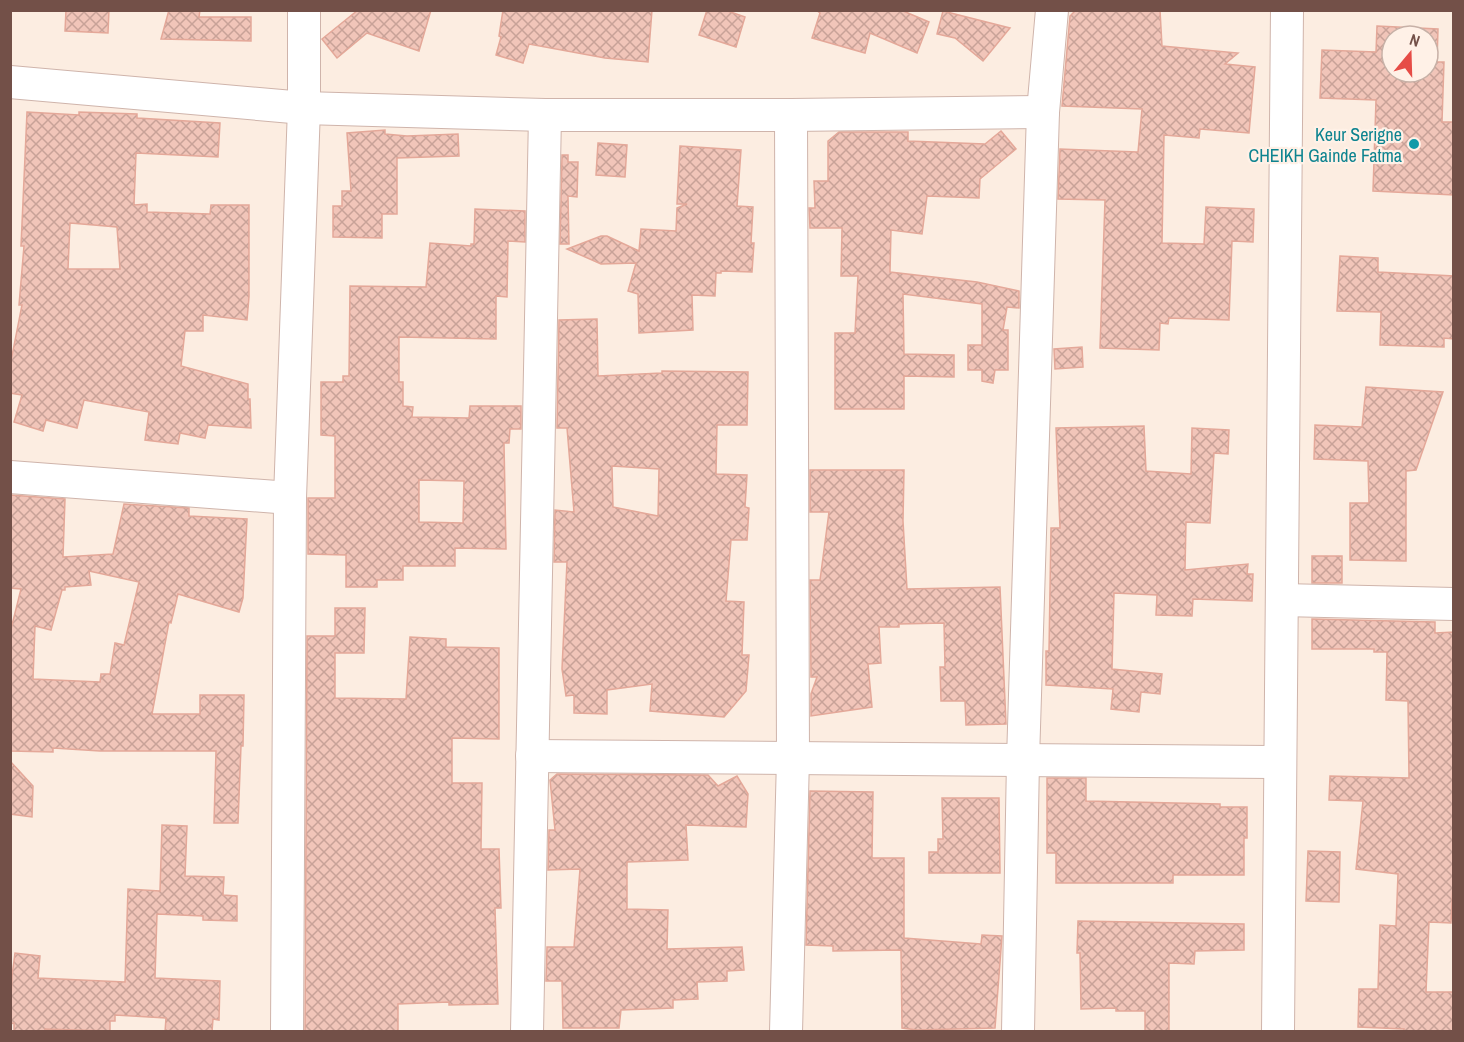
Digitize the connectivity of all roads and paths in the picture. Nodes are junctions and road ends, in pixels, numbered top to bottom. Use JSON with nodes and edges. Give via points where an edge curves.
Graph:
{"nodes":[{"id":1,"x":304,"y":10,"type":"edge"},
{"id":2,"x":1052,"y":10,"type":"edge"},
{"id":3,"x":1287,"y":10,"type":"edge"},
{"id":4,"x":10,"y":82,"type":"edge"},
{"id":5,"x":304,"y":108,"type":"junction"},
{"id":6,"x":1043,"y":112,"type":"junction"},
{"id":7,"x":544,"y":115,"type":"junction"},
{"id":8,"x":791,"y":115,"type":"junction"},
{"id":9,"x":10,"y":477,"type":"edge"},
{"id":10,"x":290,"y":498,"type":"junction"},
{"id":11,"x":1282,"y":600,"type":"junction"},
{"id":12,"x":1454,"y":604,"type":"edge"},
{"id":13,"x":532,"y":756,"type":"junction"},
{"id":14,"x":793,"y":758,"type":"junction"},
{"id":15,"x":1023,"y":760,"type":"junction"},
{"id":16,"x":1280,"y":762,"type":"junction"},
{"id":17,"x":287,"y":1032,"type":"edge"},
{"id":18,"x":527,"y":1032,"type":"edge"},
{"id":19,"x":786,"y":1032,"type":"edge"},
{"id":20,"x":1018,"y":1032,"type":"edge"},
{"id":21,"x":1278,"y":1032,"type":"edge"}],
"edges":[{"from":1,"to":5,"type":"street"},
{"from":2,"to":6,"type":"street"},
{"from":3,"to":11,"type":"street"},
{"from":4,"to":5,"type":"street"},
{"from":5,"to":7,"type":"street"},
{"from":5,"to":10,"type":"street"},
{"from":6,"to":8,"type":"street"},
{"from":6,"to":15,"type":"street"},
{"from":7,"to":8,"type":"street"},
{"from":7,"to":13,"type":"street"},
{"from":8,"to":14,"type":"street"},
{"from":9,"to":10,"type":"street"},
{"from":10,"to":17,"type":"street"},
{"from":11,"to":12,"type":"street"},
{"from":11,"to":16,"type":"street"},
{"from":13,"to":14,"type":"street"},
{"from":13,"to":18,"type":"street"},
{"from":14,"to":15,"type":"street"},
{"from":14,"to":19,"type":"street"},
{"from":15,"to":16,"type":"street"},
{"from":15,"to":20,"type":"street"},
{"from":16,"to":21,"type":"street"}]}
